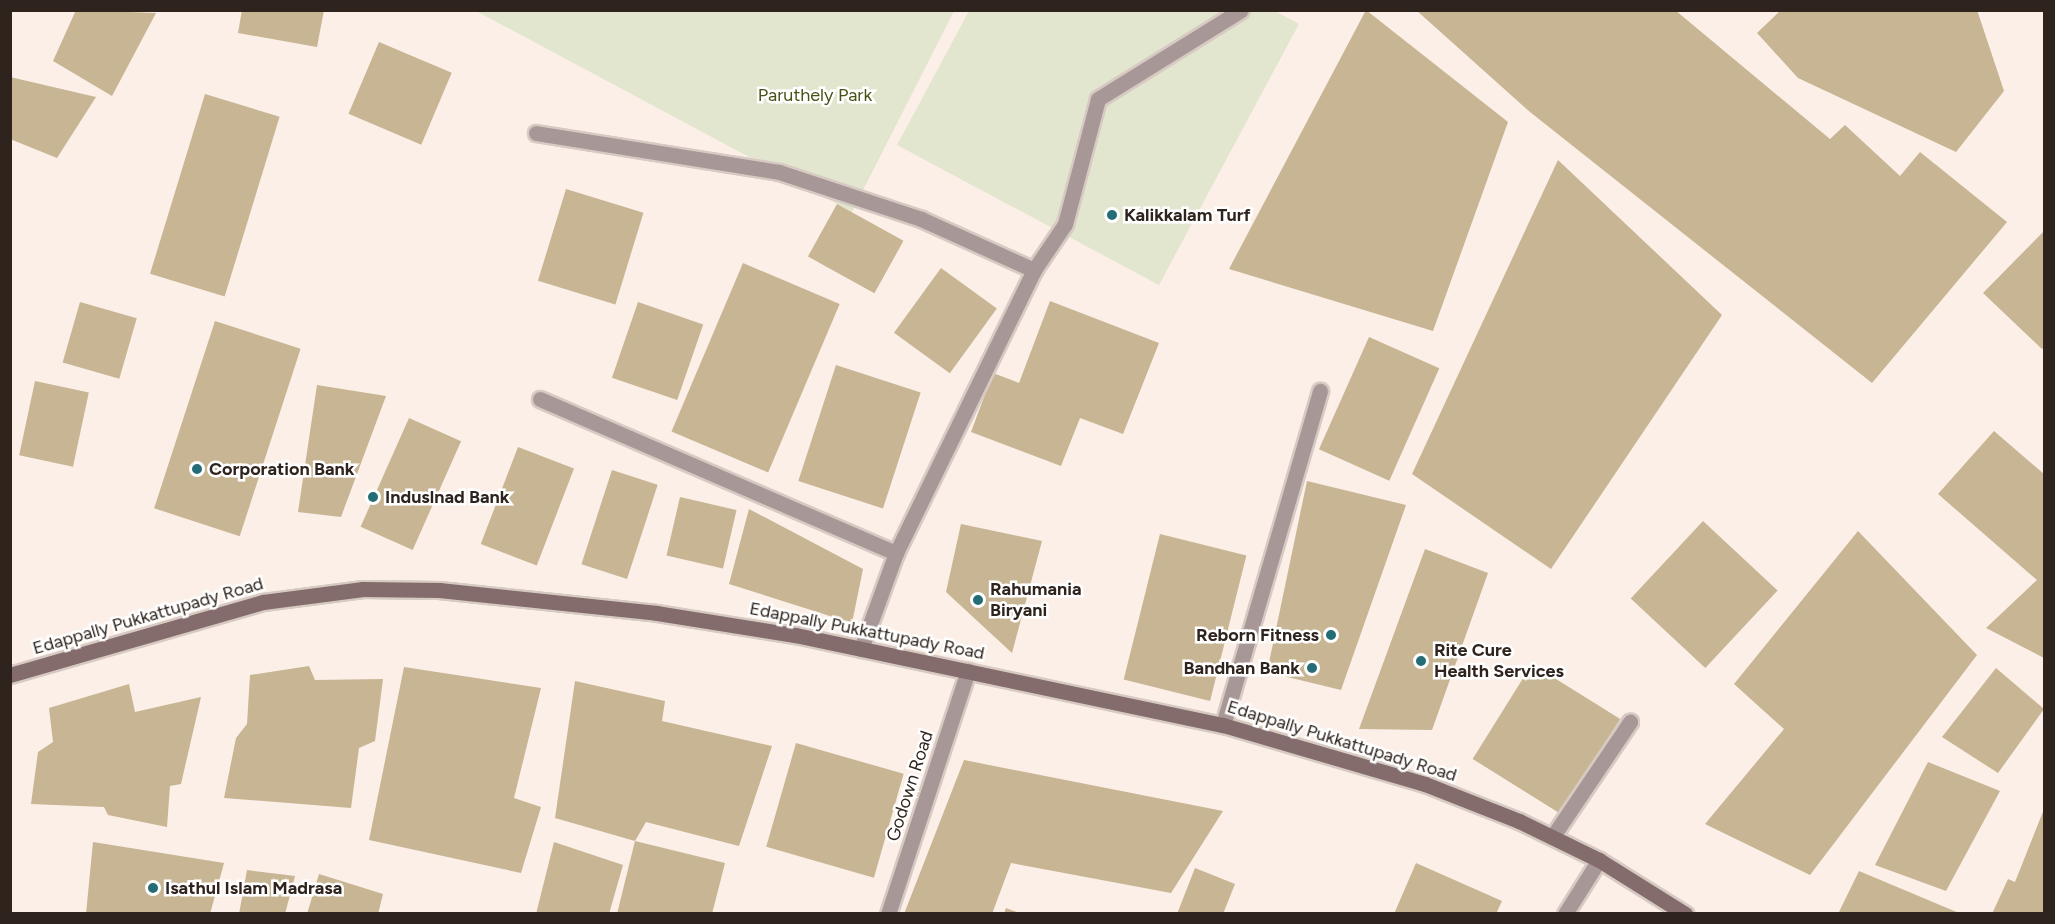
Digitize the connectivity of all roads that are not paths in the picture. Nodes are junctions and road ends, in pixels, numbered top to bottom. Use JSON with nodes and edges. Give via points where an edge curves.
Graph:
{"nodes":[{"id":1,"x":1241,"y":10,"type":"edge"},
{"id":2,"x":536,"y":134,"type":"dead end"},
{"id":3,"x":1034,"y":270,"type":"junction"},
{"id":4,"x":1320,"y":391,"type":"dead end"},
{"id":5,"x":540,"y":399,"type":"dead end"},
{"id":6,"x":896,"y":553,"type":"junction"},
{"id":7,"x":861,"y":649,"type":"junction"},
{"id":8,"x":968,"y":671,"type":"junction"},
{"id":9,"x":10,"y":675,"type":"edge"},
{"id":10,"x":1630,"y":722,"type":"dead end"},
{"id":11,"x":1223,"y":725,"type":"junction"},
{"id":12,"x":1553,"y":836,"type":"junction"},
{"id":13,"x":1599,"y":860,"type":"junction"},
{"id":14,"x":888,"y":914,"type":"edge"},
{"id":15,"x":1565,"y":914,"type":"edge"},
{"id":16,"x":1685,"y":914,"type":"edge"}],
"edges":[{"from":1,"to":3,"type":"street","via":[[1098,99],[1065,224]]},
{"from":2,"to":3,"type":"street","via":[[779,172],[921,219]]},
{"from":3,"to":6,"type":"street"},
{"from":4,"to":11,"type":"street"},
{"from":5,"to":6,"type":"street"},
{"from":6,"to":7,"type":"street"},
{"from":7,"to":8,"type":"main road","name":"Edappally Pukkattupady Road"},
{"from":7,"to":9,"type":"main road","name":"Edappally Pukkattupady Road","via":[[657,613],[451,591],[363,589],[263,602]]},
{"from":8,"to":11,"type":"main road","name":"Edappally Pukkattupady Road"},
{"from":8,"to":14,"type":"street","name":"Godown Road"},
{"from":10,"to":12,"type":"street"},
{"from":11,"to":12,"type":"main road","name":"Edappally Pukkattupady Road","via":[[1425,784]]},
{"from":12,"to":13,"type":"main road","name":"Edappally Pukkattupady Road"},
{"from":13,"to":15,"type":"street"},
{"from":13,"to":16,"type":"main road","name":"Edappally Pukkattupady Road"}]}
